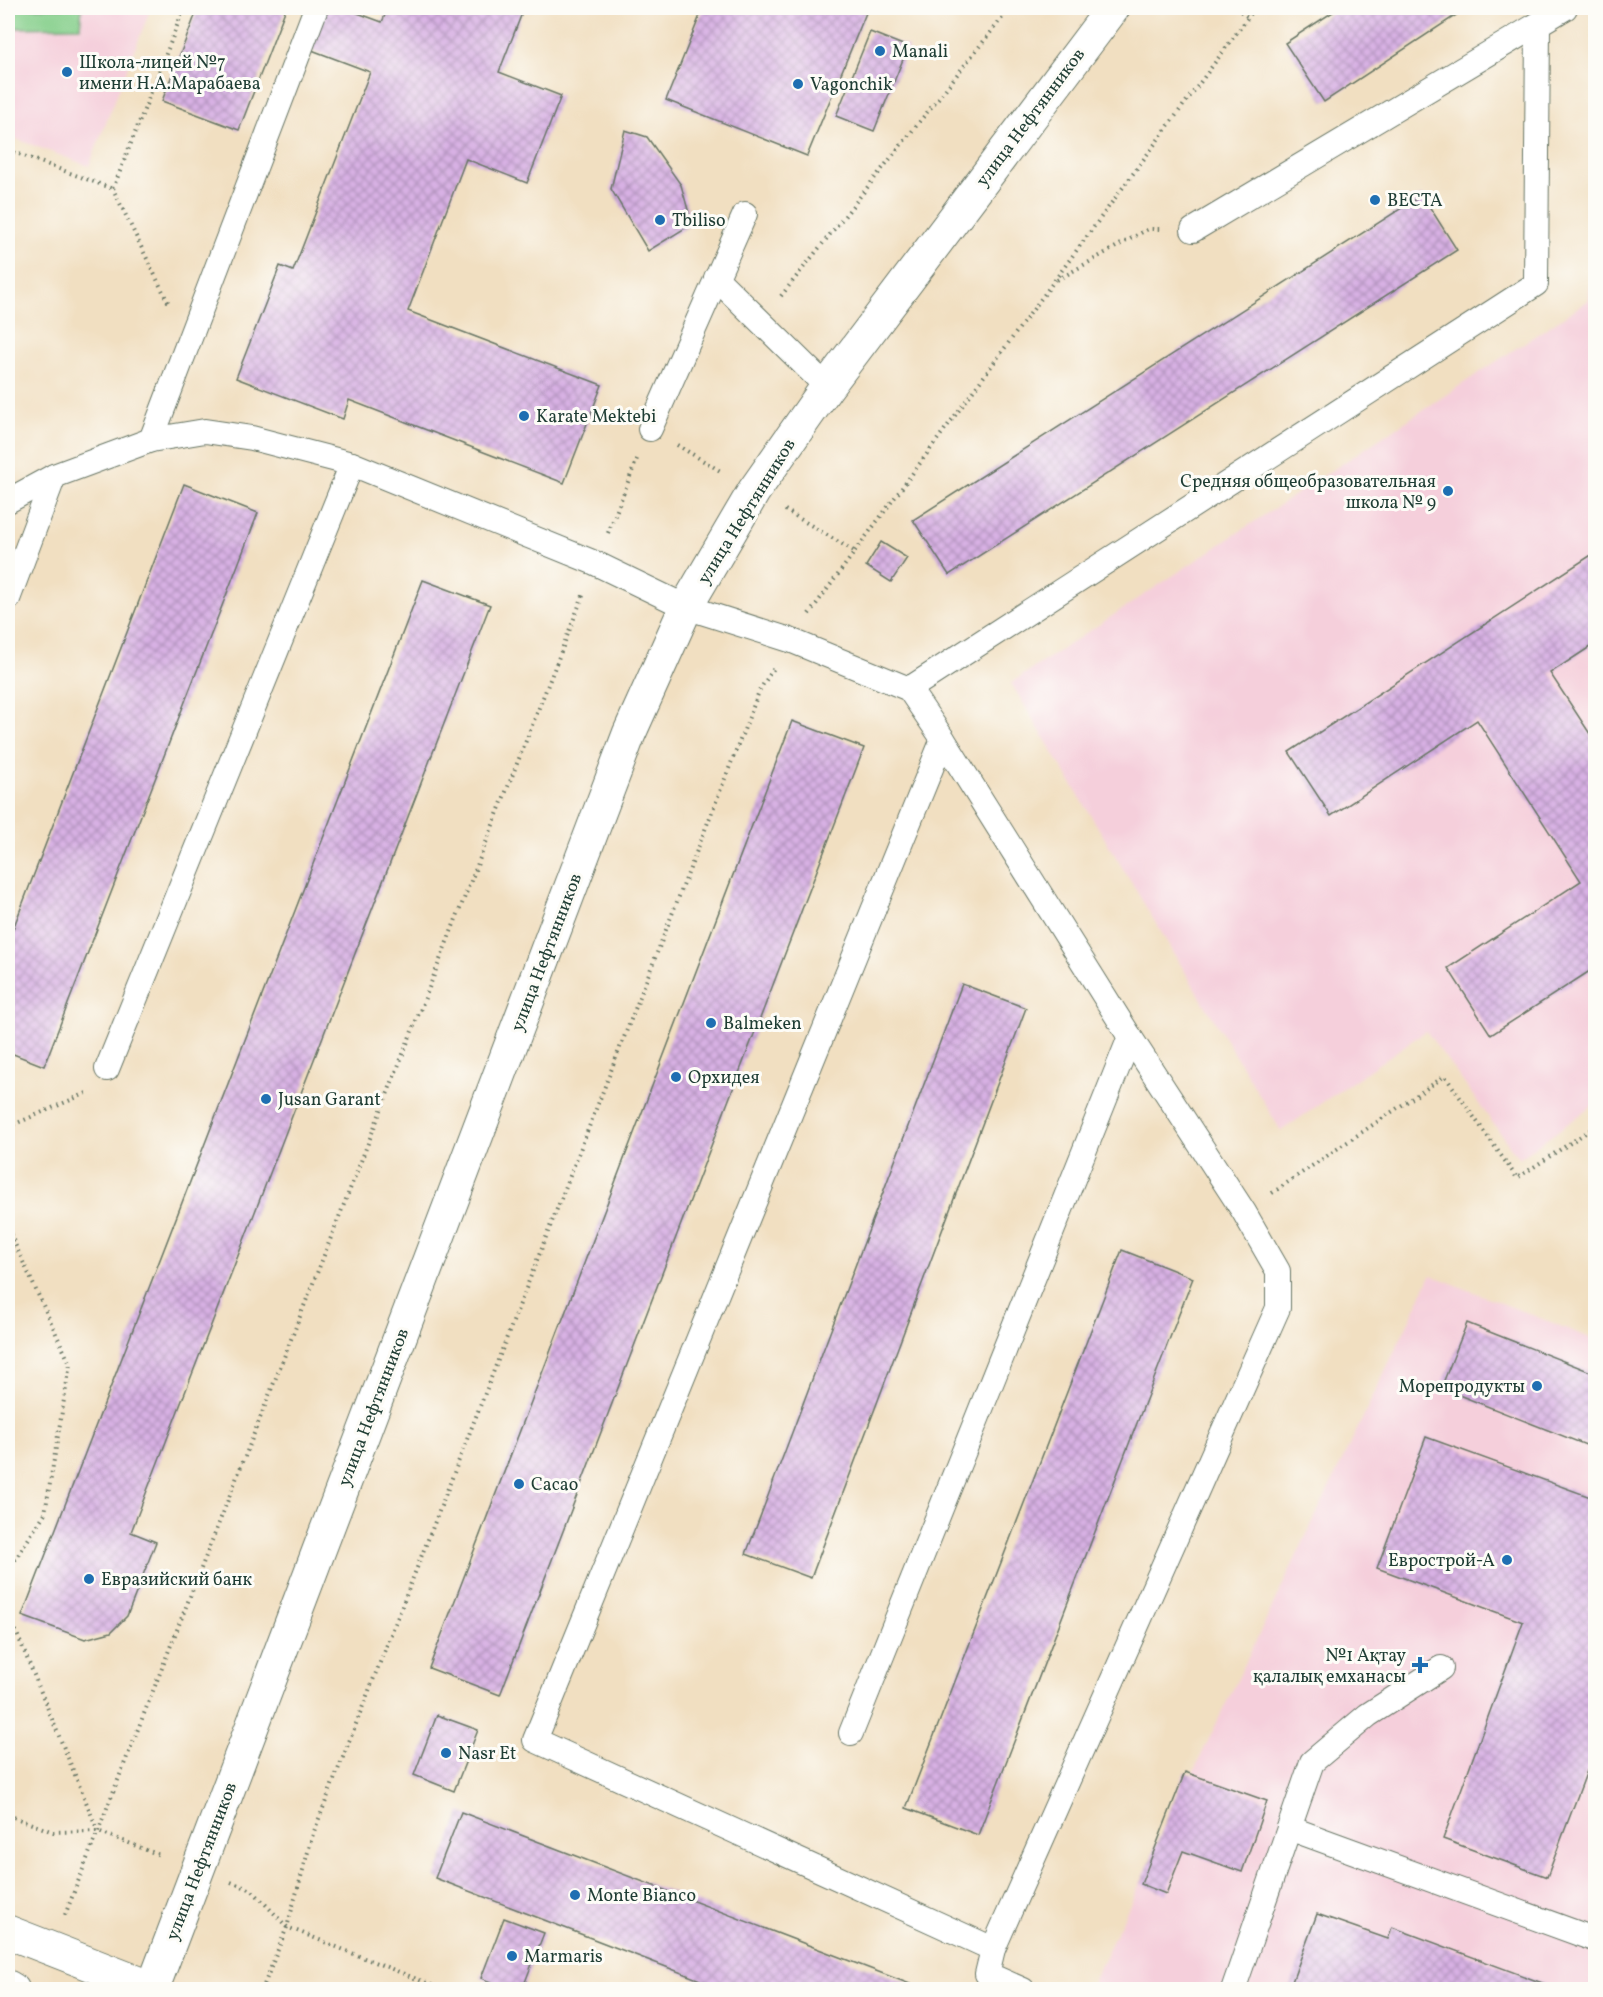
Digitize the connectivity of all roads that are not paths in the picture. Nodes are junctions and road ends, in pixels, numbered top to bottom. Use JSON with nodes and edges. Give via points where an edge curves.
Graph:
{"nodes":[{"id":1,"x":316,"y":8,"type":"edge"},
{"id":2,"x":1113,"y":8,"type":"edge"},
{"id":3,"x":1565,"y":8,"type":"edge"},
{"id":4,"x":1538,"y":25,"type":"junction"},
{"id":5,"x":745,"y":214,"type":"dead end"},
{"id":6,"x":1193,"y":230,"type":"road end"},
{"id":7,"x":716,"y":279,"type":"junction"},
{"id":8,"x":827,"y":387,"type":"junction"},
{"id":9,"x":650,"y":429,"type":"road end"},
{"id":10,"x":152,"y":440,"type":"junction"},
{"id":11,"x":352,"y":464,"type":"junction"},
{"id":12,"x":54,"y":476,"type":"junction"},
{"id":13,"x":8,"y":501,"type":"edge"},
{"id":14,"x":8,"y":599,"type":"edge"},
{"id":15,"x":686,"y":607,"type":"junction"},
{"id":16,"x":909,"y":689,"type":"junction"},
{"id":17,"x":943,"y":739,"type":"junction"},
{"id":18,"x":1130,"y":1037,"type":"junction"},
{"id":19,"x":107,"y":1069,"type":"road end"},
{"id":20,"x":1442,"y":1668,"type":"dead end"},
{"id":21,"x":851,"y":1733,"type":"dead end"},
{"id":22,"x":1289,"y":1828,"type":"junction"},
{"id":23,"x":8,"y":1932,"type":"edge"},
{"id":24,"x":1596,"y":1940,"type":"edge"},
{"id":25,"x":993,"y":1949,"type":"junction"},
{"id":26,"x":990,"y":1982,"type":"edge"},
{"id":27,"x":8,"y":1987,"type":"edge"},
{"id":28,"x":13,"y":1989,"type":"edge"},
{"id":29,"x":154,"y":1989,"type":"edge"},
{"id":30,"x":1023,"y":1989,"type":"edge"},
{"id":31,"x":1233,"y":1989,"type":"edge"}],
"edges":[{"from":1,"to":10,"type":"lane"},
{"from":2,"to":8,"type":"street","name":"улица Нефтянников"},
{"from":3,"to":4,"type":"lane"},
{"from":4,"to":6,"type":"lane"},
{"from":4,"to":16,"type":"lane","via":[[1536,284]]},
{"from":5,"to":7,"type":"lane"},
{"from":7,"to":8,"type":"lane"},
{"from":7,"to":9,"type":"lane"},
{"from":8,"to":15,"type":"street","name":"улица Нефтянников","via":[[754,491]]},
{"from":10,"to":11,"type":"lane","via":[[205,431],[252,438]]},
{"from":10,"to":12,"type":"lane"},
{"from":11,"to":15,"type":"lane","via":[[596,563]]},
{"from":11,"to":19,"type":"lane"},
{"from":12,"to":13,"type":"lane"},
{"from":12,"to":14,"type":"lane"},
{"from":15,"to":16,"type":"lane","via":[[790,640]]},
{"from":15,"to":29,"type":"street","name":"улица Нефтянников","via":[[629,734]]},
{"from":16,"to":17,"type":"lane"},
{"from":17,"to":18,"type":"lane"},
{"from":17,"to":25,"type":"lane","via":[[535,1740]]},
{"from":18,"to":21,"type":"lane"},
{"from":18,"to":25,"type":"lane","via":[[1278,1271],[1278,1308]]},
{"from":20,"to":22,"type":"lane","via":[[1368,1715],[1312,1762]]},
{"from":22,"to":24,"type":"lane"},
{"from":22,"to":31,"type":"lane"},
{"from":23,"to":29,"type":"street"},
{"from":25,"to":26,"type":"lane"},
{"from":26,"to":30,"type":"lane"},
{"from":27,"to":28,"type":"street"}]}
